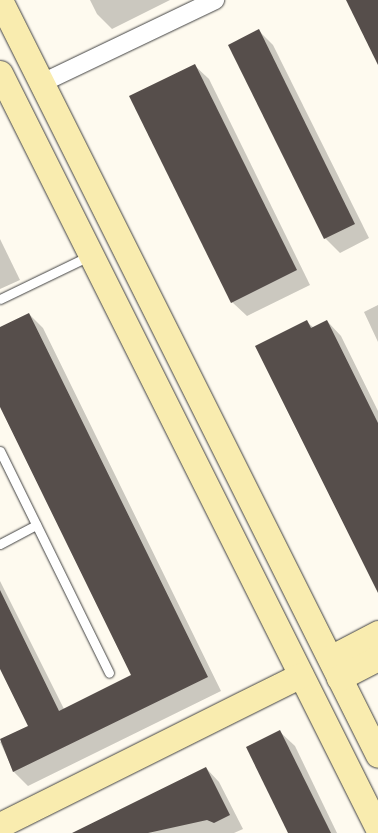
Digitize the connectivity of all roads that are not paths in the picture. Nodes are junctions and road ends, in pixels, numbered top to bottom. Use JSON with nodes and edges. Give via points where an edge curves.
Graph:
{"nodes":[{"id":1,"x":0,"y":0,"type":"edge"},
{"id":2,"x":215,"y":0,"type":"edge"},
{"id":3,"x":0,"y":73,"type":"edge"},
{"id":4,"x":42,"y":83,"type":"junction"},
{"id":5,"x":91,"y":255,"type":"junction"},
{"id":6,"x":0,"y":299,"type":"edge"},
{"id":7,"x":0,"y":451,"type":"edge"},
{"id":8,"x":36,"y":525,"type":"junction"},
{"id":9,"x":0,"y":544,"type":"edge"},
{"id":10,"x":378,"y":634,"type":"edge"},
{"id":11,"x":378,"y":658,"type":"edge"},
{"id":12,"x":334,"y":668,"type":"junction"},
{"id":13,"x":109,"y":673,"type":"dead end"},
{"id":14,"x":301,"y":675,"type":"junction"},
{"id":15,"x":378,"y":755,"type":"edge"},
{"id":16,"x":0,"y":826,"type":"edge"},
{"id":17,"x":378,"y":829,"type":"edge"}],
"edges":[{"from":1,"to":4,"type":"main road"},
{"from":2,"to":4,"type":"street"},
{"from":3,"to":5,"type":"main road"},
{"from":4,"to":12,"type":"main road"},
{"from":5,"to":6,"type":"lane"},
{"from":5,"to":14,"type":"main road"},
{"from":7,"to":8,"type":"lane"},
{"from":8,"to":9,"type":"lane"},
{"from":8,"to":13,"type":"lane"},
{"from":10,"to":12,"type":"main road"},
{"from":11,"to":12,"type":"main road"},
{"from":12,"to":15,"type":"main road"},
{"from":14,"to":16,"type":"main road"},
{"from":14,"to":17,"type":"main road"}]}
